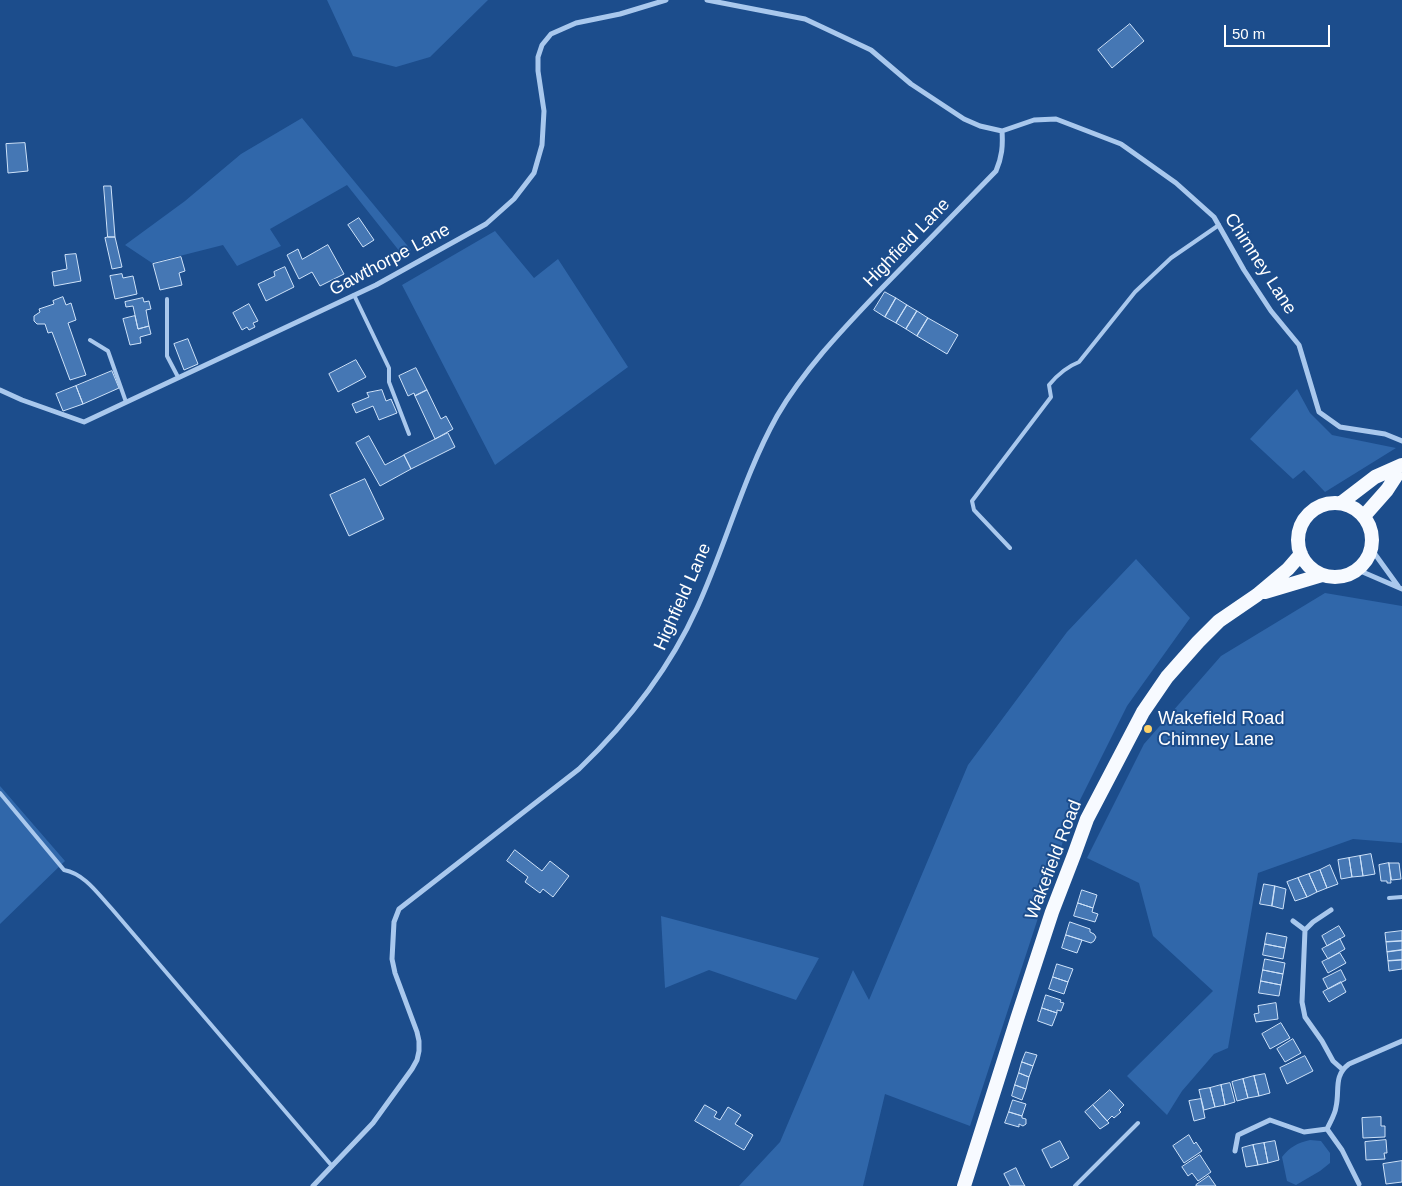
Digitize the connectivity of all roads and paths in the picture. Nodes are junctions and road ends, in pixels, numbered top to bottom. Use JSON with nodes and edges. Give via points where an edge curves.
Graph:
{"nodes":[{"id":1,"x":666,"y":0,"type":"edge"},
{"id":2,"x":707,"y":0,"type":"edge"},
{"id":3,"x":1002,"y":131,"type":"junction"},
{"id":4,"x":1219,"y":225,"type":"junction"},
{"id":5,"x":354,"y":295,"type":"junction"},
{"id":6,"x":166,"y":299,"type":"dead end"},
{"id":7,"x":90,"y":340,"type":"dead end"},
{"id":8,"x":178,"y":377,"type":"junction"},
{"id":9,"x":0,"y":390,"type":"edge"},
{"id":10,"x":126,"y":402,"type":"junction"},
{"id":11,"x":408,"y":434,"type":"dead end"},
{"id":12,"x":1402,"y":441,"type":"edge"},
{"id":13,"x":1402,"y":466,"type":"edge"},
{"id":14,"x":1341,"y":503,"type":"junction"},
{"id":15,"x":1364,"y":516,"type":"junction"},
{"id":16,"x":1010,"y":548,"type":"dead end"},
{"id":17,"x":1372,"y":550,"type":"junction"},
{"id":18,"x":1301,"y":554,"type":"junction"},
{"id":19,"x":1358,"y":570,"type":"junction"},
{"id":20,"x":1322,"y":575,"type":"junction"},
{"id":21,"x":1400,"y":588,"type":"edge"},
{"id":22,"x":1257,"y":595,"type":"junction"},
{"id":23,"x":0,"y":793,"type":"edge"},
{"id":24,"x":1402,"y":897,"type":"edge"},
{"id":25,"x":1388,"y":898,"type":"dead end"},
{"id":26,"x":1330,"y":910,"type":"dead end"},
{"id":27,"x":1293,"y":921,"type":"dead end"},
{"id":28,"x":1305,"y":930,"type":"junction"},
{"id":29,"x":1402,"y":1041,"type":"edge"},
{"id":30,"x":1342,"y":1069,"type":"junction"},
{"id":31,"x":1138,"y":1123,"type":"dead end"},
{"id":32,"x":1327,"y":1130,"type":"junction"},
{"id":33,"x":1235,"y":1151,"type":"dead end"},
{"id":34,"x":332,"y":1166,"type":"junction"},
{"id":35,"x":1359,"y":1184,"type":"dead end"},
{"id":36,"x":313,"y":1186,"type":"edge"},
{"id":37,"x":964,"y":1186,"type":"edge"},
{"id":38,"x":1075,"y":1186,"type":"edge"}],
"edges":[{"from":1,"to":5,"type":"street","name":"Gawthorpe Lane","via":[[576,23],[551,34],[538,57],[544,111],[542,144],[534,173],[514,199],[486,224]]},
{"from":2,"to":3,"type":"street","via":[[805,19],[871,50],[911,84],[964,119]]},
{"from":3,"to":4,"type":"street","name":"Chimney Lane","via":[[1034,120],[1056,119],[1121,144],[1176,183]]},
{"from":3,"to":34,"type":"street","name":"Highfield Lane","via":[[1003,146],[996,171],[838,335],[803,377],[779,413],[753,463],[698,607],[644,698],[579,769],[399,909],[394,922],[392,959],[417,1032],[417,1060],[374,1122]]},
{"from":4,"to":12,"type":"street","name":"Chimney Lane","via":[[1270,311],[1299,345],[1319,412],[1340,427],[1385,434]]},
{"from":4,"to":16,"type":"lane","via":[[1171,258],[1135,292],[1079,362],[1059,373],[1049,385],[1051,397],[972,501],[974,510]]},
{"from":5,"to":8,"type":"street","name":"Gawthorpe Lane"},
{"from":5,"to":11,"type":"lane","via":[[389,368],[389,382]]},
{"from":6,"to":8,"type":"lane","via":[[167,356]]},
{"from":7,"to":10,"type":"lane","via":[[108,351]]},
{"from":8,"to":10,"type":"street","name":"Gawthorpe Lane"},
{"from":9,"to":10,"type":"street","name":"Gawthorpe Lane","via":[[84,422]]},
{"from":13,"to":14,"type":"highway","via":[[1375,477]]},
{"from":13,"to":15,"type":"highway","via":[[1387,490]]},
{"from":14,"to":15,"type":"highway"},
{"from":14,"to":18,"type":"highway","via":[[1319,506],[1303,521],[1298,543]]},
{"from":15,"to":17,"type":"highway","via":[[1372,533]]},
{"from":17,"to":19,"type":"highway"},
{"from":17,"to":21,"type":"street"},
{"from":18,"to":20,"type":"highway","via":[[1313,570]]},
{"from":18,"to":22,"type":"highway","name":"Wakefield Road"},
{"from":19,"to":20,"type":"highway","name":"Wakefield Road","via":[[1334,578]]},
{"from":19,"to":21,"type":"street"},
{"from":20,"to":22,"type":"highway","name":"Wakefield Road"},
{"from":22,"to":37,"type":"highway","name":"Wakefield Road","via":[[1219,621],[1167,677],[1143,712],[1088,819],[1049,921]]},
{"from":23,"to":34,"type":"lane","via":[[64,870],[84,879],[112,909]]},
{"from":24,"to":25,"type":"lane"},
{"from":26,"to":28,"type":"street"},
{"from":27,"to":28,"type":"street"},
{"from":28,"to":30,"type":"street","via":[[1302,1002],[1305,1016],[1333,1061]]},
{"from":29,"to":30,"type":"street"},
{"from":30,"to":32,"type":"street","via":[[1336,1108]]},
{"from":31,"to":38,"type":"lane"},
{"from":32,"to":33,"type":"street","via":[[1304,1132],[1270,1120],[1238,1135]]},
{"from":32,"to":35,"type":"street","via":[[1342,1150]]},
{"from":34,"to":36,"type":"street","name":"Highfield Lane"}]}
